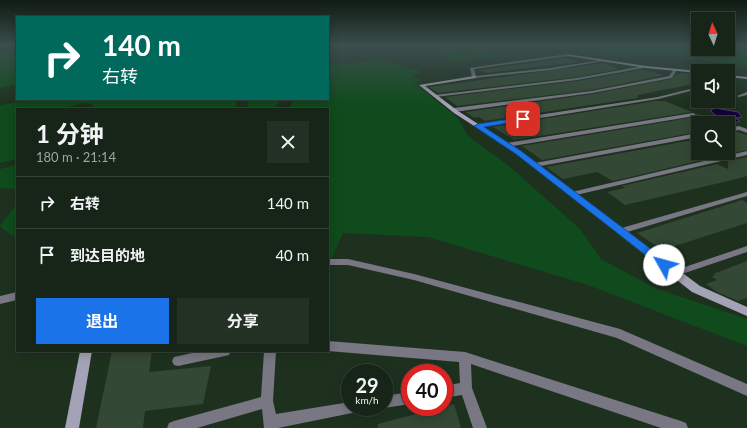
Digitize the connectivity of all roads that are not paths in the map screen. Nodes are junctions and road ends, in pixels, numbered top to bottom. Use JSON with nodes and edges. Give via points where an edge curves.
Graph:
{"nodes":[{"id":1,"x":494,"y":65,"type":"edge"},
{"id":2,"x":576,"y":65,"type":"edge"},
{"id":3,"x":629,"y":65,"type":"edge"},
{"id":4,"x":643,"y":67,"type":"junction"},
{"id":5,"x":675,"y":70,"type":"junction"},
{"id":6,"x":691,"y":71,"type":"edge"},
{"id":7,"x":474,"y":77,"type":"junction"},
{"id":8,"x":735,"y":77,"type":"edge"},
{"id":9,"x":747,"y":78,"type":"edge"},
{"id":10,"x":691,"y":90,"type":"edge"},
{"id":11,"x":747,"y":93,"type":"edge"},
{"id":12,"x":435,"y":96,"type":"junction"},
{"id":13,"x":739,"y":96,"type":"dead end"},
{"id":14,"x":454,"y":110,"type":"junction"},
{"id":15,"x":693,"y":115,"type":"dead end"},
{"id":16,"x":478,"y":126,"type":"junction"},
{"id":17,"x":735,"y":129,"type":"edge"},
{"id":18,"x":747,"y":131,"type":"edge"},
{"id":19,"x":691,"y":136,"type":"edge"},
{"id":20,"x":507,"y":145,"type":"junction"},
{"id":21,"x":747,"y":153,"type":"edge"},
{"id":22,"x":535,"y":165,"type":"junction"},
{"id":23,"x":572,"y":194,"type":"junction"},
{"id":24,"x":747,"y":194,"type":"edge"},
{"id":25,"x":621,"y":231,"type":"junction"},
{"id":26,"x":747,"y":249,"type":"edge"},
{"id":27,"x":329,"y":262,"type":"edge"},
{"id":28,"x":676,"y":273,"type":"junction"},
{"id":29,"x":16,"y":296,"type":"edge"},
{"id":30,"x":0,"y":300,"type":"edge"},
{"id":31,"x":747,"y":312,"type":"edge"},
{"id":32,"x":329,"y":346,"type":"edge"},
{"id":33,"x":86,"y":352,"type":"edge"},
{"id":34,"x":220,"y":352,"type":"edge"},
{"id":35,"x":270,"y":352,"type":"edge"},
{"id":36,"x":465,"y":357,"type":"junction"},
{"id":37,"x":178,"y":361,"type":"dead end"},
{"id":38,"x":466,"y":388,"type":"junction"},
{"id":39,"x":453,"y":390,"type":"edge"},
{"id":40,"x":747,"y":390,"type":"edge"},
{"id":41,"x":267,"y":401,"type":"junction"},
{"id":42,"x":341,"y":410,"type":"edge"},
{"id":43,"x":271,"y":425,"type":"edge"},
{"id":44,"x":72,"y":428,"type":"edge"},
{"id":45,"x":174,"y":428,"type":"edge"},
{"id":46,"x":480,"y":428,"type":"edge"},
{"id":47,"x":681,"y":428,"type":"edge"}],
"edges":[{"from":1,"to":7,"type":"street","via":[[472,68]]},
{"from":2,"to":7,"type":"street"},
{"from":3,"to":4,"type":"street"},
{"from":4,"to":5,"type":"street"},
{"from":4,"to":12,"type":"street","via":[[577,79]]},
{"from":5,"to":6,"type":"street"},
{"from":5,"to":14,"type":"street","via":[[670,78],[592,92]]},
{"from":7,"to":12,"type":"street","via":[[421,85]]},
{"from":8,"to":9,"type":"street"},
{"from":10,"to":16,"type":"street","via":[[658,98]]},
{"from":11,"to":13,"type":"street"},
{"from":12,"to":14,"type":"street"},
{"from":14,"to":16,"type":"street"},
{"from":15,"to":20,"type":"street"},
{"from":16,"to":20,"type":"street"},
{"from":17,"to":18,"type":"street"},
{"from":19,"to":22,"type":"street"},
{"from":20,"to":22,"type":"street"},
{"from":21,"to":23,"type":"street"},
{"from":22,"to":23,"type":"street"},
{"from":23,"to":25,"type":"street"},
{"from":24,"to":25,"type":"street"},
{"from":25,"to":28,"type":"street"},
{"from":26,"to":28,"type":"street"},
{"from":27,"to":40,"type":"street","via":[[348,262],[414,277],[620,334]]},
{"from":28,"to":31,"type":"street","via":[[696,289]]},
{"from":29,"to":30,"type":"street"},
{"from":32,"to":36,"type":"street"},
{"from":33,"to":44,"type":"street"},
{"from":34,"to":37,"type":"street"},
{"from":35,"to":41,"type":"street"},
{"from":36,"to":38,"type":"street"},
{"from":36,"to":47,"type":"street"},
{"from":38,"to":39,"type":"street"},
{"from":38,"to":46,"type":"street"},
{"from":41,"to":43,"type":"street"},
{"from":41,"to":45,"type":"street"},
{"from":42,"to":43,"type":"street"}]}
